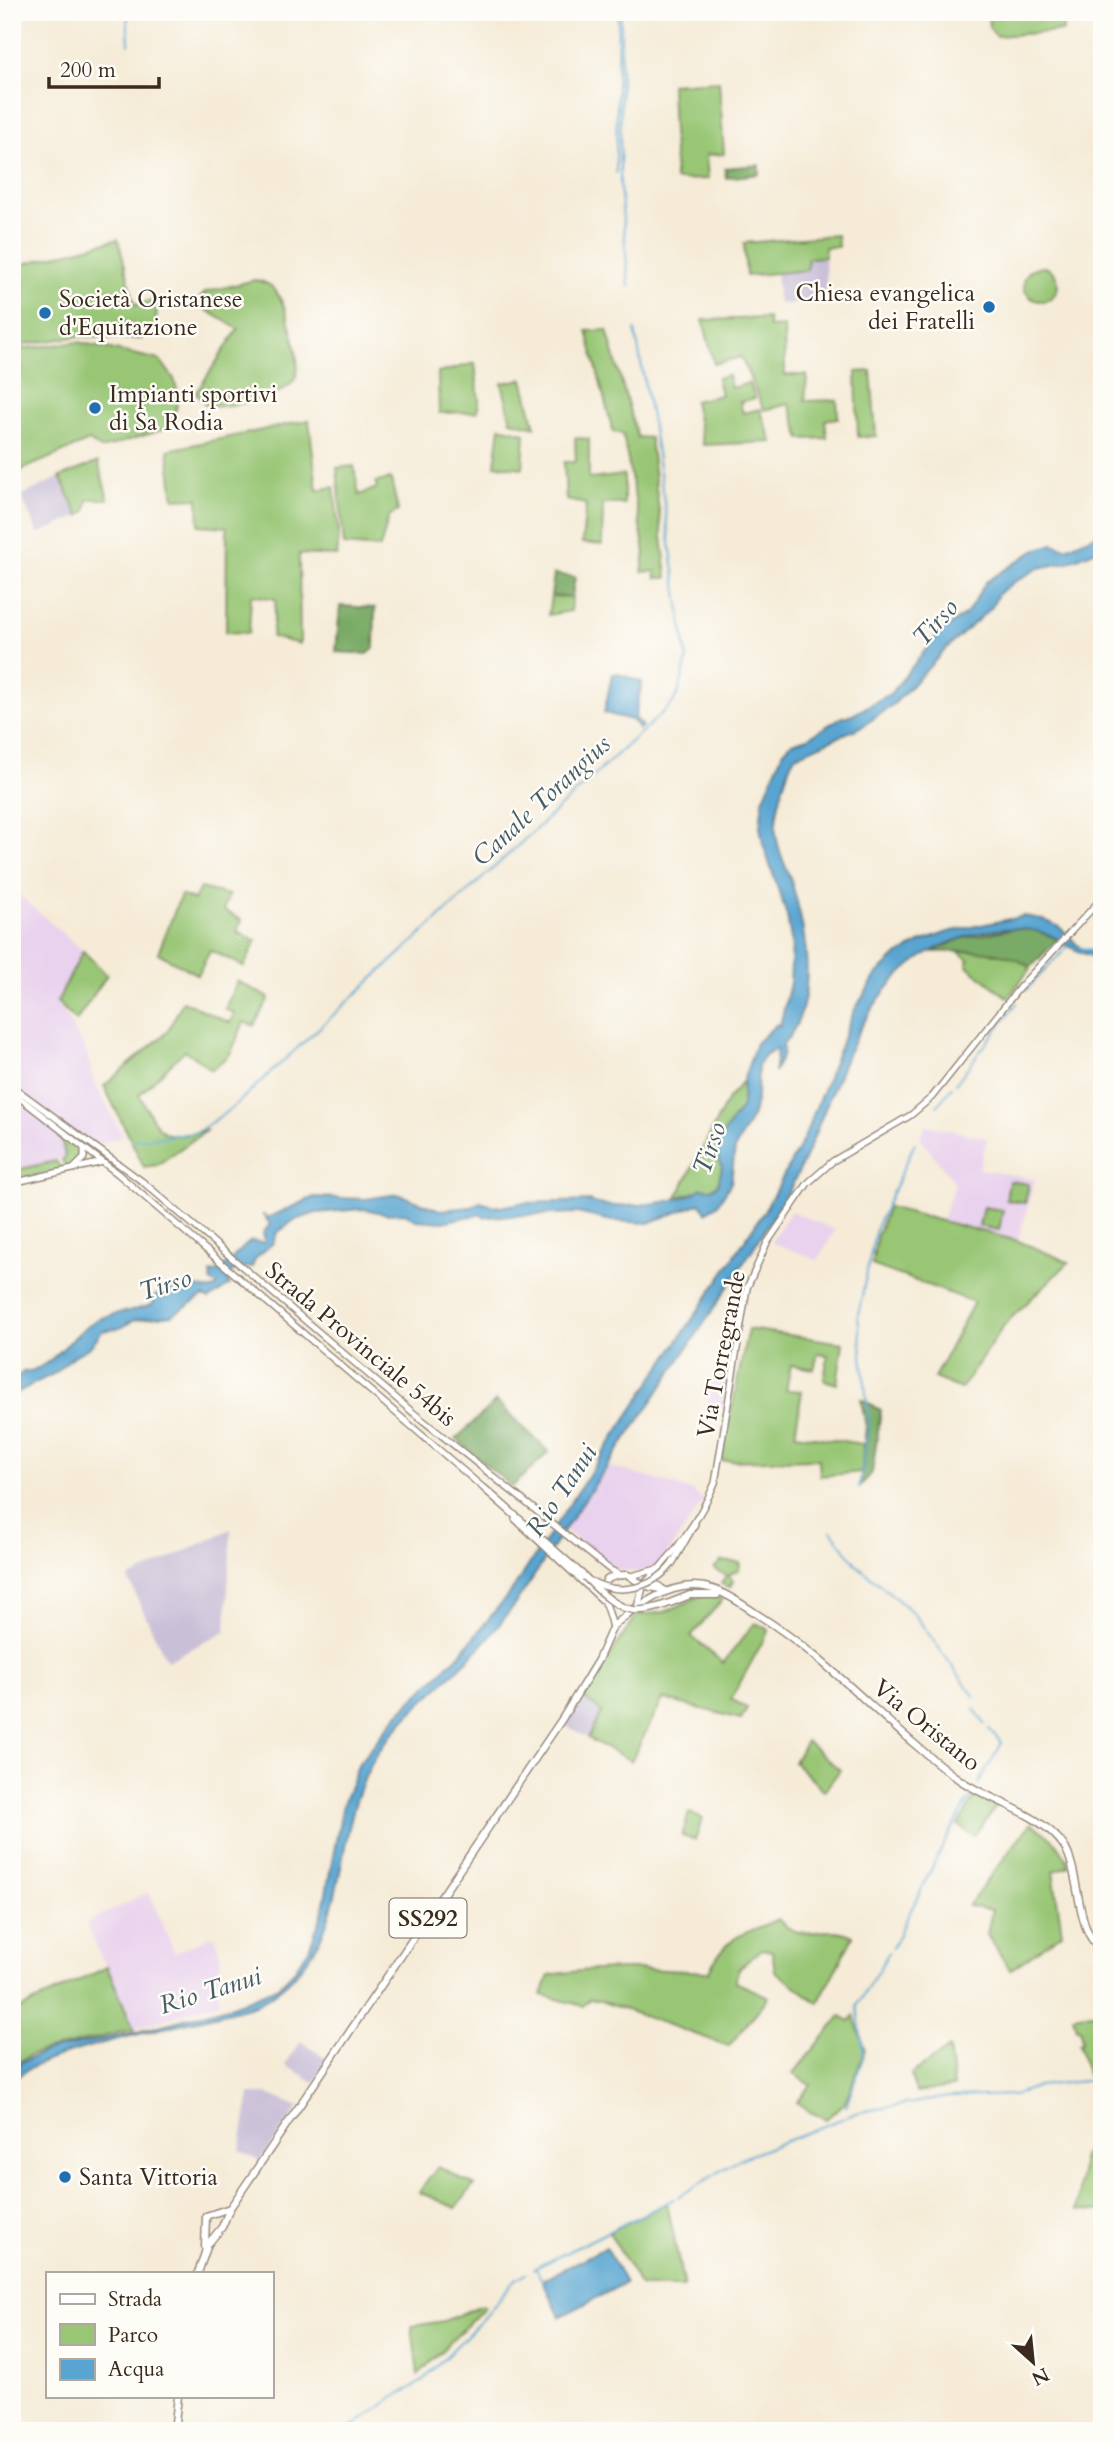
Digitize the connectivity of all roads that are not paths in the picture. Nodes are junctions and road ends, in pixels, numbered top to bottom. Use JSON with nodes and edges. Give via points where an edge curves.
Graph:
{"nodes":[{"id":1,"x":1102,"y":898,"type":"edge"},
{"id":2,"x":12,"y":1086,"type":"edge"},
{"id":3,"x":12,"y":1092,"type":"edge"},
{"id":4,"x":80,"y":1142,"type":"junction"},
{"id":5,"x":103,"y":1162,"type":"junction"},
{"id":6,"x":71,"y":1171,"type":"junction"},
{"id":7,"x":120,"y":1171,"type":"junction"},
{"id":8,"x":12,"y":1183,"type":"edge"},
{"id":9,"x":485,"y":1489,"type":"joint"},
{"id":10,"x":532,"y":1532,"type":"junction"},
{"id":11,"x":668,"y":1563,"type":"junction"},
{"id":12,"x":620,"y":1575,"type":"junction"},
{"id":13,"x":653,"y":1575,"type":"junction"},
{"id":14,"x":631,"y":1576,"type":"junction"},
{"id":15,"x":585,"y":1577,"type":"junction"},
{"id":16,"x":643,"y":1585,"type":"junction"},
{"id":17,"x":668,"y":1589,"type":"junction"},
{"id":18,"x":736,"y":1601,"type":"junction"},
{"id":19,"x":603,"y":1604,"type":"junction"},
{"id":20,"x":637,"y":1608,"type":"junction"},
{"id":21,"x":623,"y":1616,"type":"junction"},
{"id":22,"x":612,"y":1629,"type":"junction"},
{"id":23,"x":1102,"y":1949,"type":"edge"},
{"id":24,"x":230,"y":2208,"type":"junction"},
{"id":25,"x":216,"y":2213,"type":"junction"},
{"id":26,"x":223,"y":2224,"type":"junction"},
{"id":27,"x":206,"y":2227,"type":"junction"},
{"id":28,"x":217,"y":2231,"type":"junction"},
{"id":29,"x":204,"y":2256,"type":"junction"},
{"id":30,"x":198,"y":2272,"type":"edge"},
{"id":31,"x":178,"y":2398,"type":"edge"},
{"id":32,"x":174,"y":2431,"type":"edge"}],
"edges":[{"from":1,"to":11,"type":"main road","name":"Via Torregrande","via":[[1018,988],[922,1107],[819,1172],[767,1242],[747,1288],[718,1471],[706,1502]]},
{"from":2,"to":4,"type":"main road"},
{"from":3,"to":4,"type":"main road"},
{"from":4,"to":5,"type":"main road"},
{"from":4,"to":6,"type":"main road","via":[[84,1158]]},
{"from":4,"to":7,"type":"main road","name":"Strada Provinciale 54bis"},
{"from":5,"to":6,"type":"main road"},
{"from":5,"to":7,"type":"main road"},
{"from":6,"to":8,"type":"main road"},
{"from":7,"to":9,"type":"main road"},
{"from":7,"to":12,"type":"main road","name":"Strada Provinciale 54bis","via":[[162,1198],[391,1394]]},
{"from":9,"to":10,"type":"main road"},
{"from":10,"to":15,"type":"main road"},
{"from":10,"to":19,"type":"main road"},
{"from":11,"to":13,"type":"main road"},
{"from":11,"to":14,"type":"main road"},
{"from":11,"to":15,"type":"main road","bridge":true,"via":[[653,1581],[634,1588],[612,1589]]},
{"from":12,"to":14,"type":"main road"},
{"from":12,"to":19,"type":"main road","via":[[604,1585]]},
{"from":13,"to":16,"type":"main road"},
{"from":13,"to":17,"type":"main road","via":[[655,1584]]},
{"from":14,"to":16,"type":"main road","number":"SS292"},
{"from":15,"to":18,"type":"main road","bridge":true,"via":[[610,1601],[630,1610],[656,1610],[708,1592]]},
{"from":16,"to":17,"type":"main road","name":"Via Oristano","number":"SS292"},
{"from":16,"to":20,"type":"main road"},
{"from":17,"to":18,"type":"main road","name":"Via Oristano","number":"SS292","via":[[706,1587]]},
{"from":17,"to":20,"type":"main road","name":"Via Oristano","number":"SS292"},
{"from":18,"to":23,"type":"main road","name":"Via Oristano","number":"SS292","via":[[799,1642],[960,1781],[1054,1835],[1069,1856],[1091,1939]]},
{"from":19,"to":21,"type":"main road","via":[[612,1614]]},
{"from":19,"to":22,"type":"main road"},
{"from":20,"to":21,"type":"main road","number":"SS292"},
{"from":21,"to":22,"type":"main road","number":"SS292"},
{"from":22,"to":24,"type":"main road","number":"SS292","via":[[573,1703]]},
{"from":24,"to":25,"type":"main road"},
{"from":24,"to":26,"type":"main road","number":"SS292"},
{"from":25,"to":26,"type":"main road"},
{"from":25,"to":27,"type":"main road","via":[[206,2216]]},
{"from":26,"to":28,"type":"main road","number":"SS292"},
{"from":27,"to":28,"type":"main road"},
{"from":27,"to":29,"type":"main road","number":"SS292"},
{"from":28,"to":29,"type":"main road","number":"SS292"},
{"from":29,"to":30,"type":"main road","number":"SS292"},
{"from":31,"to":32,"type":"main road"}]}
